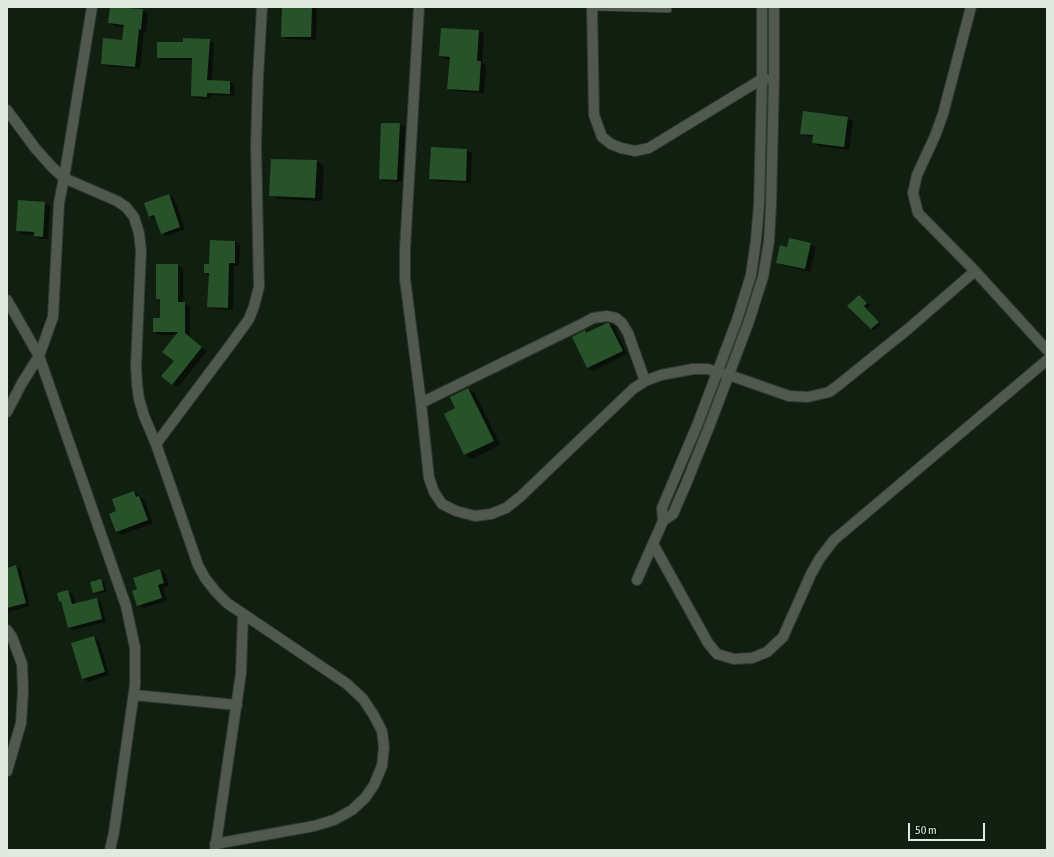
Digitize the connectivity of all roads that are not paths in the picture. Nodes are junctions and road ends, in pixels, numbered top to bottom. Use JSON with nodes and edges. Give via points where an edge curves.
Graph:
{"nodes":[{"id":1,"x":92,"y":7,"type":"edge"},
{"id":2,"x":262,"y":7,"type":"edge"},
{"id":3,"x":419,"y":7,"type":"edge"},
{"id":4,"x":592,"y":7,"type":"edge"},
{"id":5,"x":762,"y":7,"type":"edge"},
{"id":6,"x":774,"y":7,"type":"edge"},
{"id":7,"x":971,"y":7,"type":"edge"},
{"id":8,"x":669,"y":10,"type":"dead end"},
{"id":9,"x":762,"y":79,"type":"junction"},
{"id":10,"x":774,"y":79,"type":"junction"},
{"id":11,"x":7,"y":110,"type":"edge"},
{"id":12,"x":64,"y":178,"type":"junction"},
{"id":13,"x":975,"y":271,"type":"junction"},
{"id":14,"x":7,"y":300,"type":"edge"},
{"id":15,"x":1047,"y":350,"type":"edge"},
{"id":16,"x":39,"y":356,"type":"junction"},
{"id":17,"x":1047,"y":360,"type":"edge"},
{"id":18,"x":717,"y":372,"type":"junction"},
{"id":19,"x":729,"y":375,"type":"junction"},
{"id":20,"x":645,"y":381,"type":"junction"},
{"id":21,"x":421,"y":403,"type":"junction"},
{"id":22,"x":7,"y":412,"type":"edge"},
{"id":23,"x":156,"y":444,"type":"junction"},
{"id":24,"x":663,"y":522,"type":"junction"},
{"id":25,"x":653,"y":544,"type":"junction"},
{"id":26,"x":637,"y":580,"type":"dead end"},
{"id":27,"x":243,"y":614,"type":"junction"},
{"id":28,"x":7,"y":630,"type":"edge"},
{"id":29,"x":134,"y":695,"type":"junction"},
{"id":30,"x":237,"y":705,"type":"junction"},
{"id":31,"x":7,"y":771,"type":"edge"},
{"id":32,"x":215,"y":847,"type":"edge"},
{"id":33,"x":110,"y":850,"type":"edge"}],
"edges":[{"from":1,"to":12,"type":"street"},
{"from":2,"to":23,"type":"street","via":[[256,145],[259,287],[248,319]]},
{"from":3,"to":21,"type":"street","via":[[404,249],[405,278]]},
{"from":4,"to":8,"type":"lane"},
{"from":4,"to":9,"type":"street","via":[[594,115],[602,137],[616,146],[635,151],[649,148]]},
{"from":5,"to":9,"type":"street"},
{"from":6,"to":10,"type":"street"},
{"from":7,"to":13,"type":"street","via":[[943,114],[936,136],[917,175],[913,193],[918,213]]},
{"from":9,"to":10,"type":"street"},
{"from":9,"to":18,"type":"street","via":[[759,205],[751,275]]},
{"from":10,"to":19,"type":"street","via":[[769,241],[763,277]]},
{"from":11,"to":12,"type":"street","via":[[35,148]]},
{"from":12,"to":16,"type":"street","via":[[59,203],[53,317]]},
{"from":12,"to":23,"type":"street","via":[[117,201],[134,217],[141,250],[136,384],[144,416]]},
{"from":13,"to":15,"type":"street"},
{"from":13,"to":19,"type":"street","via":[[829,392],[808,397],[789,396]]},
{"from":14,"to":16,"type":"street"},
{"from":16,"to":22,"type":"street"},
{"from":16,"to":29,"type":"street","via":[[126,606],[135,648]]},
{"from":17,"to":25,"type":"street","via":[[834,540],[811,574],[783,637],[767,652],[752,658],[734,659],[717,654],[708,643]]},
{"from":18,"to":19,"type":"street"},
{"from":18,"to":20,"type":"street","via":[[693,369]]},
{"from":18,"to":24,"type":"street","via":[[662,508]]},
{"from":19,"to":24,"type":"street","via":[[673,514]]},
{"from":20,"to":21,"type":"street","via":[[628,333],[616,318],[607,316],[593,318]]},
{"from":20,"to":21,"type":"street","via":[[613,407],[520,497],[506,508],[491,514],[475,516],[442,504],[434,492],[427,465]]},
{"from":23,"to":27,"type":"street","via":[[205,578],[227,603]]},
{"from":24,"to":25,"type":"street"},
{"from":25,"to":26,"type":"street"},
{"from":27,"to":30,"type":"street"},
{"from":27,"to":32,"type":"street","via":[[347,684],[363,699],[382,731],[382,766],[365,798],[352,810],[334,820]]},
{"from":28,"to":31,"type":"street","via":[[22,664],[23,691],[20,723]]},
{"from":29,"to":30,"type":"street"},
{"from":29,"to":33,"type":"street"},
{"from":30,"to":32,"type":"street"}]}
